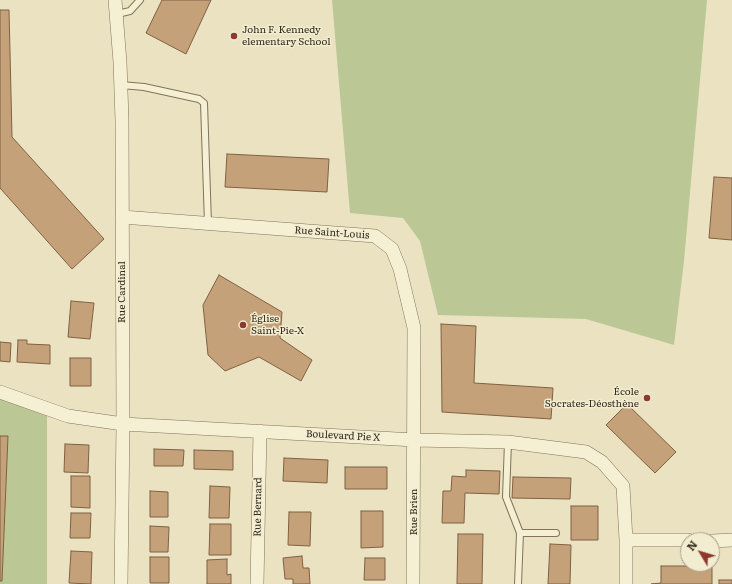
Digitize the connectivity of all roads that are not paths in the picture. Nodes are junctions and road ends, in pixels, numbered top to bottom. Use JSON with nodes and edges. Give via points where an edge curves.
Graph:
{"nodes":[{"id":1,"x":115,"y":0,"type":"edge"},
{"id":2,"x":140,"y":0,"type":"edge"},
{"id":3,"x":117,"y":14,"type":"junction"},
{"id":4,"x":121,"y":85,"type":"junction"},
{"id":5,"x":122,"y":217,"type":"junction"},
{"id":6,"x":208,"y":225,"type":"junction"},
{"id":7,"x":0,"y":392,"type":"edge"},
{"id":8,"x":123,"y":424,"type":"junction"},
{"id":9,"x":260,"y":431,"type":"junction"},
{"id":10,"x":415,"y":440,"type":"junction"},
{"id":11,"x":508,"y":442,"type":"junction"},
{"id":12,"x":520,"y":533,"type":"junction"},
{"id":13,"x":556,"y":533,"type":"dead end"},
{"id":14,"x":626,"y":540,"type":"junction"},
{"id":15,"x":680,"y":540,"type":"edge"},
{"id":16,"x":732,"y":540,"type":"edge"},
{"id":17,"x":720,"y":541,"type":"edge"},
{"id":18,"x":121,"y":584,"type":"edge"},
{"id":19,"x":257,"y":584,"type":"edge"},
{"id":20,"x":413,"y":584,"type":"edge"},
{"id":21,"x":518,"y":584,"type":"edge"},
{"id":22,"x":626,"y":584,"type":"edge"}],
"edges":[{"from":1,"to":3,"type":"street","name":"Rue Cardinal"},
{"from":2,"to":3,"type":"lane","via":[[130,11]]},
{"from":3,"to":4,"type":"street","name":"Rue Cardinal"},
{"from":4,"to":5,"type":"street","name":"Rue Cardinal"},
{"from":4,"to":6,"type":"lane","via":[[144,87],[198,99],[204,103]]},
{"from":5,"to":6,"type":"street","name":"Rue Saint-Louis"},
{"from":5,"to":8,"type":"street","name":"Rue Cardinal"},
{"from":6,"to":10,"type":"street","name":"Rue Saint-Louis","via":[[375,236],[392,250],[400,269],[414,328]]},
{"from":7,"to":8,"type":"street","name":"Boulevard Pie X","via":[[68,416]]},
{"from":8,"to":9,"type":"street","name":"Boulevard Pie X"},
{"from":8,"to":18,"type":"street","name":"Rue Cardinal"},
{"from":9,"to":10,"type":"street","name":"Boulevard Pie X"},
{"from":9,"to":19,"type":"street","name":"Rue Bernard"},
{"from":10,"to":11,"type":"street","name":"Boulevard Pie X"},
{"from":10,"to":20,"type":"street","name":"Rue Brien"},
{"from":11,"to":12,"type":"lane","via":[[506,497]]},
{"from":11,"to":14,"type":"street","name":"Boulevard Pie X","via":[[586,452],[602,462],[624,486]]},
{"from":12,"to":13,"type":"lane"},
{"from":12,"to":21,"type":"lane"},
{"from":14,"to":15,"type":"street"},
{"from":14,"to":22,"type":"street","name":"Boulevard Pie X"},
{"from":16,"to":17,"type":"street"}]}
